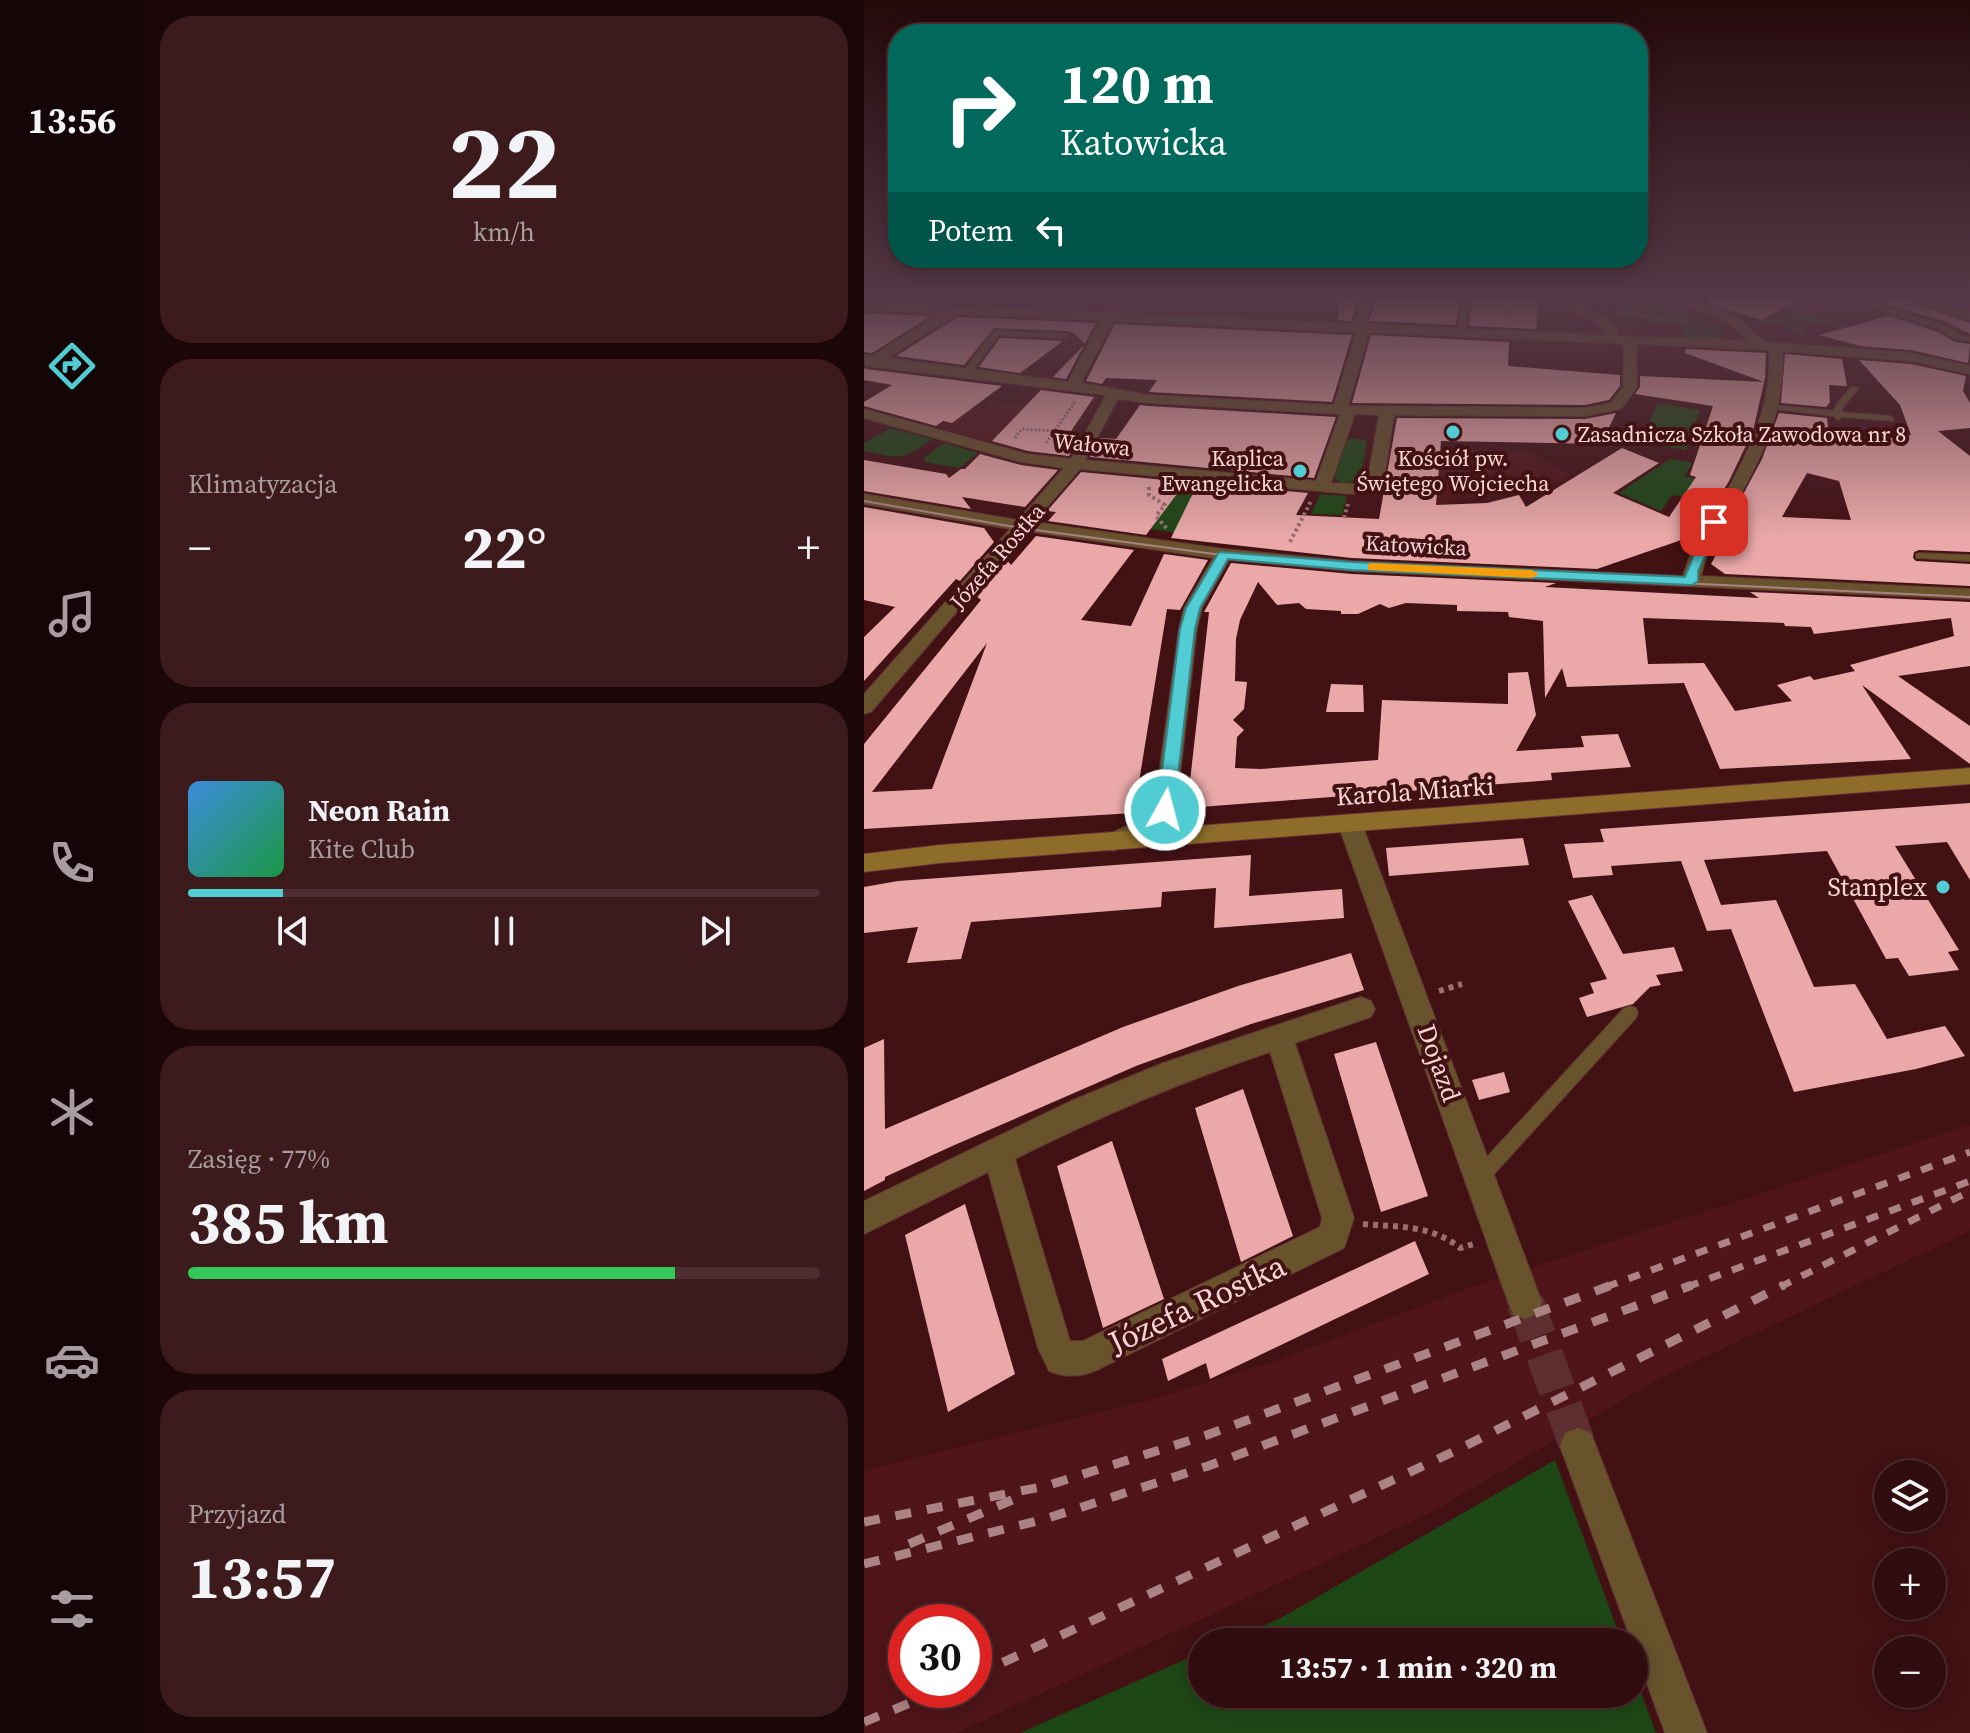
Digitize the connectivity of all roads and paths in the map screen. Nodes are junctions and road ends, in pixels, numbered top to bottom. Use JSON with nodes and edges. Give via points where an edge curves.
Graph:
{"nodes":[{"id":1,"x":1000,"y":379,"type":"edge"},
{"id":2,"x":1082,"y":379,"type":"edge"},
{"id":3,"x":1351,"y":379,"type":"edge"},
{"id":4,"x":1630,"y":379,"type":"edge"},
{"id":5,"x":1771,"y":379,"type":"edge"},
{"id":6,"x":1855,"y":388,"type":"dead end"},
{"id":7,"x":1077,"y":390,"type":"junction"},
{"id":8,"x":1114,"y":393,"type":"junction"},
{"id":9,"x":1774,"y":407,"type":"junction"},
{"id":10,"x":1344,"y":409,"type":"junction"},
{"id":11,"x":1387,"y":411,"type":"junction"},
{"id":12,"x":864,"y":413,"type":"edge"},
{"id":13,"x":1838,"y":416,"type":"junction"},
{"id":14,"x":1890,"y":419,"type":"dead end"},
{"id":15,"x":1040,"y":430,"type":"junction"},
{"id":16,"x":1055,"y":431,"type":"junction"},
{"id":17,"x":1033,"y":439,"type":"dead end"},
{"id":18,"x":1011,"y":443,"type":"dead end"},
{"id":19,"x":1051,"y":447,"type":"dead end"},
{"id":20,"x":1075,"y":465,"type":"junction"},
{"id":21,"x":1322,"y":487,"type":"junction"},
{"id":22,"x":1149,"y":495,"type":"dead end"},
{"id":23,"x":864,"y":499,"type":"edge"},
{"id":24,"x":1309,"y":505,"type":"dead end"},
{"id":25,"x":1023,"y":526,"type":"junction"},
{"id":26,"x":1167,"y":535,"type":"dead end"},
{"id":27,"x":1286,"y":550,"type":"dead end"},
{"id":28,"x":1224,"y":554,"type":"junction"},
{"id":29,"x":1920,"y":556,"type":"dead end"},
{"id":30,"x":1970,"y":558,"type":"edge"},
{"id":31,"x":1692,"y":581,"type":"junction"},
{"id":32,"x":1970,"y":594,"type":"edge"},
{"id":33,"x":864,"y":707,"type":"edge"},
{"id":34,"x":1970,"y":776,"type":"edge"},
{"id":35,"x":1350,"y":824,"type":"junction"},
{"id":36,"x":1113,"y":842,"type":"junction"},
{"id":37,"x":864,"y":863,"type":"edge"},
{"id":38,"x":1361,"y":1009,"type":"dead end"},
{"id":39,"x":1630,"y":1013,"type":"dead end"},
{"id":40,"x":1278,"y":1035,"type":"junction"},
{"id":41,"x":998,"y":1153,"type":"junction"},
{"id":42,"x":1480,"y":1177,"type":"junction"},
{"id":43,"x":864,"y":1218,"type":"edge"},
{"id":44,"x":1338,"y":1223,"type":"junction"},
{"id":45,"x":1460,"y":1248,"type":"dead end"},
{"id":46,"x":1525,"y":1302,"type":"tunnel mouth"},
{"id":47,"x":1578,"y":1446,"type":"tunnel mouth"},
{"id":48,"x":1686,"y":1733,"type":"edge"}],
"edges":[{"from":1,"to":7,"type":"street"},
{"from":2,"to":7,"type":"street"},
{"from":3,"to":10,"type":"street"},
{"from":4,"to":11,"type":"street","via":[[1616,406],[1605,410]]},
{"from":5,"to":9,"type":"street"},
{"from":6,"to":13,"type":"lane"},
{"from":7,"to":8,"type":"street"},
{"from":7,"to":16,"type":"path"},
{"from":8,"to":10,"type":"street"},
{"from":8,"to":20,"type":"street","name":"Józefa Rostka"},
{"from":9,"to":13,"type":"lane"},
{"from":9,"to":31,"type":"street","via":[[1761,441],[1714,522]]},
{"from":10,"to":11,"type":"street"},
{"from":10,"to":21,"type":"street"},
{"from":11,"to":21,"type":"street","name":"Wałowa","via":[[1376,479],[1362,488]]},
{"from":12,"to":20,"type":"street","name":"Wałowa","via":[[1005,455]]},
{"from":13,"to":14,"type":"lane"},
{"from":15,"to":16,"type":"path"},
{"from":15,"to":17,"type":"path"},
{"from":15,"to":18,"type":"path","via":[[1022,429]]},
{"from":16,"to":19,"type":"path","via":[[1043,448]]},
{"from":20,"to":21,"type":"street","name":"Wałowa"},
{"from":20,"to":25,"type":"street","name":"Józefa Rostka"},
{"from":22,"to":26,"type":"path","via":[[1165,505],[1156,516]]},
{"from":23,"to":25,"type":"street","name":"Katowicka"},
{"from":24,"to":27,"type":"path"},
{"from":25,"to":28,"type":"street","name":"Katowicka"},
{"from":25,"to":33,"type":"street","name":"Józefa Rostka"},
{"from":28,"to":31,"type":"street","name":"Katowicka","via":[[1352,566]]},
{"from":28,"to":36,"type":"street","via":[[1193,608],[1188,629],[1165,810],[1158,821]]},
{"from":29,"to":30,"type":"lane"},
{"from":31,"to":32,"type":"street","name":"Katowicka"},
{"from":34,"to":35,"type":"main road","name":"Karola Miarki"},
{"from":35,"to":36,"type":"main road","name":"Karola Miarki"},
{"from":35,"to":42,"type":"street","name":"Dojazd"},
{"from":36,"to":37,"type":"main road","name":"Karola Miarki"},
{"from":38,"to":40,"type":"street"},
{"from":39,"to":42,"type":"lane"},
{"from":40,"to":41,"type":"street","via":[[1173,1072]]},
{"from":40,"to":44,"type":"street"},
{"from":41,"to":43,"type":"street"},
{"from":41,"to":44,"type":"street","name":"Józefa Rostka","via":[[1061,1359],[1085,1358],[1325,1243]]},
{"from":42,"to":46,"type":"street","name":"Dojazd"},
{"from":44,"to":45,"type":"path","via":[[1422,1229],[1444,1235]]},
{"from":47,"to":48,"type":"street"}]}
